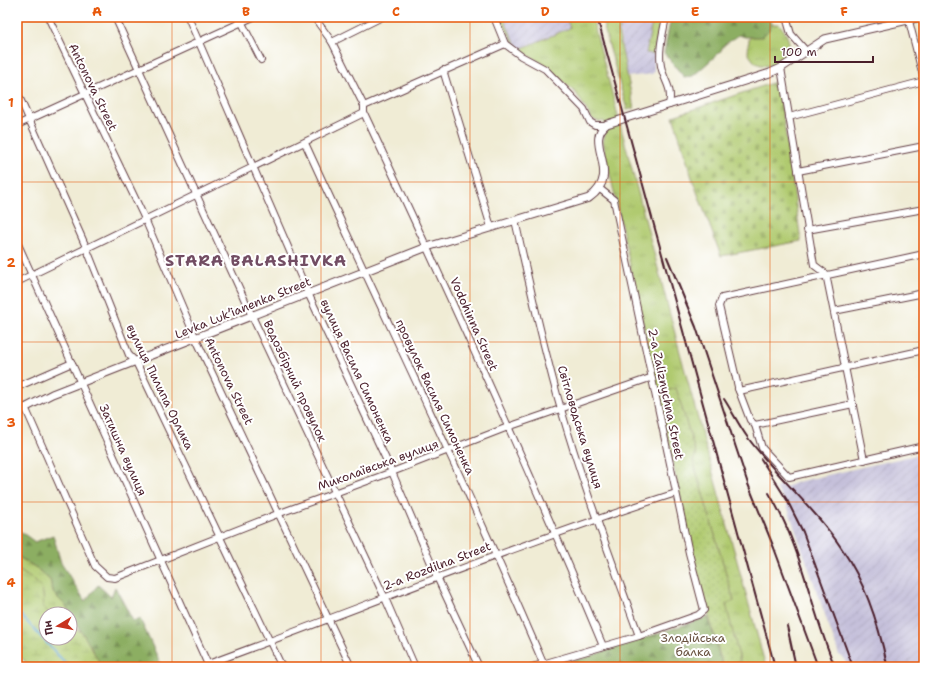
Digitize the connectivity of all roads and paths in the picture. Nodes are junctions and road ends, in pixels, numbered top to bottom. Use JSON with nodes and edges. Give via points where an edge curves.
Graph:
{"nodes":[{"id":1,"x":48,"y":17,"type":"edge"},
{"id":2,"x":115,"y":17,"type":"edge"},
{"id":3,"x":188,"y":17,"type":"edge"},
{"id":4,"x":253,"y":17,"type":"edge"},
{"id":5,"x":314,"y":17,"type":"edge"},
{"id":6,"x":382,"y":17,"type":"edge"},
{"id":7,"x":494,"y":17,"type":"edge"},
{"id":8,"x":666,"y":17,"type":"edge"},
{"id":9,"x":786,"y":17,"type":"edge"},
{"id":10,"x":921,"y":17,"type":"edge"},
{"id":11,"x":908,"y":18,"type":"edge"},
{"id":12,"x":240,"y":20,"type":"edge"},
{"id":13,"x":198,"y":41,"type":"junction"},
{"id":14,"x":332,"y":42,"type":"junction"},
{"id":15,"x":505,"y":44,"type":"junction"},
{"id":16,"x":806,"y":51,"type":"junction"},
{"id":17,"x":261,"y":60,"type":"dead end"},
{"id":18,"x":139,"y":68,"type":"junction"},
{"id":19,"x":781,"y":68,"type":"junction"},
{"id":20,"x":443,"y":70,"type":"junction"},
{"id":21,"x":924,"y":81,"type":"edge"},
{"id":22,"x":17,"y":92,"type":"edge"},
{"id":23,"x":84,"y":95,"type":"junction"},
{"id":24,"x":670,"y":105,"type":"junction"},
{"id":25,"x":364,"y":106,"type":"junction"},
{"id":26,"x":364,"y":113,"type":"junction"},
{"id":27,"x":789,"y":117,"type":"junction"},
{"id":28,"x":30,"y":119,"type":"junction"},
{"id":29,"x":17,"y":125,"type":"edge"},
{"id":30,"x":604,"y":126,"type":"junction"},
{"id":31,"x":305,"y":142,"type":"junction"},
{"id":32,"x":924,"y":146,"type":"edge"},
{"id":33,"x":253,"y":167,"type":"junction"},
{"id":34,"x":798,"y":171,"type":"junction"},
{"id":35,"x":600,"y":189,"type":"junction"},
{"id":36,"x":197,"y":194,"type":"junction"},
{"id":37,"x":924,"y":209,"type":"edge"},
{"id":38,"x":145,"y":219,"type":"junction"},
{"id":39,"x":516,"y":220,"type":"junction"},
{"id":40,"x":491,"y":227,"type":"junction"},
{"id":41,"x":807,"y":230,"type":"junction"},
{"id":42,"x":17,"y":242,"type":"edge"},
{"id":43,"x":86,"y":247,"type":"junction"},
{"id":44,"x":427,"y":247,"type":"junction"},
{"id":45,"x":924,"y":254,"type":"edge"},
{"id":46,"x":363,"y":271,"type":"junction"},
{"id":47,"x":826,"y":274,"type":"junction"},
{"id":48,"x":33,"y":275,"type":"junction"},
{"id":49,"x":17,"y":282,"type":"edge"},
{"id":50,"x":308,"y":293,"type":"junction"},
{"id":51,"x":924,"y":293,"type":"edge"},
{"id":52,"x":834,"y":311,"type":"junction"},
{"id":53,"x":252,"y":316,"type":"junction"},
{"id":54,"x":196,"y":339,"type":"junction"},
{"id":55,"x":924,"y":350,"type":"edge"},
{"id":56,"x":136,"y":362,"type":"junction"},
{"id":57,"x":72,"y":363,"type":"junction"},
{"id":58,"x":846,"y":367,"type":"junction"},
{"id":59,"x":650,"y":378,"type":"junction"},
{"id":60,"x":81,"y":383,"type":"junction"},
{"id":61,"x":17,"y":387,"type":"edge"},
{"id":62,"x":738,"y":391,"type":"junction"},
{"id":63,"x":17,"y":401,"type":"edge"},
{"id":64,"x":853,"y":404,"type":"junction"},
{"id":65,"x":561,"y":409,"type":"junction"},
{"id":66,"x":20,"y":410,"type":"edge"},
{"id":67,"x":755,"y":425,"type":"junction"},
{"id":68,"x":508,"y":426,"type":"junction"},
{"id":69,"x":924,"y":446,"type":"edge"},
{"id":70,"x":448,"y":450,"type":"junction"},
{"id":71,"x":864,"y":460,"type":"junction"},
{"id":72,"x":392,"y":472,"type":"junction"},
{"id":73,"x":335,"y":492,"type":"junction"},
{"id":74,"x":676,"y":493,"type":"junction"},
{"id":75,"x":280,"y":513,"type":"junction"},
{"id":76,"x":597,"y":518,"type":"junction"},
{"id":77,"x":556,"y":533,"type":"junction"},
{"id":78,"x":220,"y":536,"type":"junction"},
{"id":79,"x":497,"y":554,"type":"junction"},
{"id":80,"x":160,"y":560,"type":"junction"},
{"id":81,"x":437,"y":577,"type":"junction"},
{"id":82,"x":385,"y":598,"type":"junction"},
{"id":83,"x":328,"y":619,"type":"junction"},
{"id":84,"x":639,"y":636,"type":"junction"},
{"id":85,"x":270,"y":641,"type":"junction"},
{"id":86,"x":603,"y":646,"type":"junction"},
{"id":87,"x":543,"y":662,"type":"junction"},
{"id":88,"x":209,"y":666,"type":"edge"},
{"id":89,"x":282,"y":667,"type":"edge"},
{"id":90,"x":352,"y":667,"type":"edge"},
{"id":91,"x":416,"y":667,"type":"edge"},
{"id":92,"x":479,"y":667,"type":"edge"},
{"id":93,"x":532,"y":667,"type":"edge"}],
"edges":[{"from":1,"to":23,"type":"street","name":"Antonova Street"},
{"from":2,"to":18,"type":"street","name":"Водозбірний провулок"},
{"from":3,"to":13,"type":"street","name":"вулиця Василя Симоненка"},
{"from":4,"to":12,"type":"street"},
{"from":5,"to":14,"type":"street","name":"Vodohinna Street"},
{"from":6,"to":14,"type":"street"},
{"from":7,"to":15,"type":"street"},
{"from":8,"to":24,"type":"street","via":[[660,52],[662,68],[670,89]]},
{"from":9,"to":16,"type":"street","via":[[791,34]]},
{"from":10,"to":11,"type":"street"},
{"from":11,"to":16,"type":"street","via":[[836,36]]},
{"from":11,"to":21,"type":"street"},
{"from":12,"to":13,"type":"street"},
{"from":12,"to":17,"type":"street"},
{"from":13,"to":18,"type":"street"},
{"from":13,"to":33,"type":"street","name":"вулиця Василя Симоненка"},
{"from":14,"to":25,"type":"street","name":"Vodohinna Street"},
{"from":15,"to":20,"type":"street"},
{"from":15,"to":30,"type":"street","via":[[545,69],[584,109],[590,122]]},
{"from":16,"to":19,"type":"street"},
{"from":18,"to":23,"type":"street"},
{"from":18,"to":36,"type":"street","name":"Водозбірний провулок"},
{"from":19,"to":24,"type":"street"},
{"from":19,"to":27,"type":"street"},
{"from":20,"to":25,"type":"street"},
{"from":20,"to":40,"type":"street"},
{"from":21,"to":27,"type":"street"},
{"from":22,"to":28,"type":"street","name":"вулиця Пилипа Орлика"},
{"from":23,"to":28,"type":"street"},
{"from":23,"to":38,"type":"street","name":"Antonova Street"},
{"from":24,"to":30,"type":"street","via":[[613,121]]},
{"from":25,"to":26,"type":"street","name":"Vodohinna Street"},
{"from":26,"to":31,"type":"street"},
{"from":26,"to":44,"type":"street","name":"Vodohinna Street"},
{"from":27,"to":34,"type":"street"},
{"from":28,"to":29,"type":"street"},
{"from":28,"to":43,"type":"street","name":"вулиця Пилипа Орлика"},
{"from":30,"to":35,"type":"street","via":[[598,139],[605,173]]},
{"from":31,"to":33,"type":"street"},
{"from":31,"to":46,"type":"street","name":"провулок Василя Симоненка"},
{"from":32,"to":34,"type":"street"},
{"from":33,"to":36,"type":"street"},
{"from":33,"to":50,"type":"street","name":"вулиця Василя Симоненка"},
{"from":34,"to":41,"type":"street"},
{"from":35,"to":39,"type":"street","name":"Levka Lukʼianenka Street","via":[[580,202]]},
{"from":35,"to":59,"type":"street","name":"2-a Zaliznychna Street","via":[[614,200]]},
{"from":36,"to":38,"type":"street"},
{"from":36,"to":53,"type":"street","name":"Водозбірний провулок"},
{"from":37,"to":41,"type":"street"},
{"from":38,"to":43,"type":"street"},
{"from":38,"to":54,"type":"street","name":"Antonova Street"},
{"from":39,"to":40,"type":"street","name":"Levka Lukʼianenka Street"},
{"from":39,"to":65,"type":"street","name":"Світловодська вулиця"},
{"from":40,"to":44,"type":"street","name":"Levka Lukʼianenka Street"},
{"from":41,"to":47,"type":"street","via":[[814,265]]},
{"from":42,"to":48,"type":"street","name":"Затишна вулиця"},
{"from":43,"to":48,"type":"street"},
{"from":43,"to":56,"type":"street","name":"вулиця Пилипа Орлика","via":[[129,355]]},
{"from":44,"to":46,"type":"street","name":"Levka Lukʼianenka Street"},
{"from":44,"to":68,"type":"street","name":"Vodohinna Street"},
{"from":45,"to":47,"type":"street"},
{"from":46,"to":50,"type":"street","name":"Levka Lukʼianenka Street"},
{"from":46,"to":70,"type":"street","name":"провулок Василя Симоненка"},
{"from":47,"to":52,"type":"street"},
{"from":47,"to":62,"type":"street","via":[[722,298],[719,306]]},
{"from":48,"to":49,"type":"street"},
{"from":48,"to":57,"type":"street","name":"Затишна вулиця"},
{"from":50,"to":53,"type":"street","name":"Levka Lukʼianenka Street"},
{"from":50,"to":72,"type":"street","name":"вулиця Василя Симоненка"},
{"from":51,"to":52,"type":"street"},
{"from":52,"to":58,"type":"street"},
{"from":53,"to":54,"type":"street","name":"Levka Lukʼianenka Street"},
{"from":53,"to":73,"type":"street","name":"Водозбірний провулок"},
{"from":54,"to":56,"type":"street","name":"Levka Lukʼianenka Street"},
{"from":54,"to":75,"type":"street","name":"Antonova Street"},
{"from":55,"to":58,"type":"street"},
{"from":56,"to":60,"type":"street","name":"Levka Lukʼianenka Street"},
{"from":56,"to":78,"type":"street","name":"вулиця Пилипа Орлика"},
{"from":57,"to":60,"type":"street","name":"Затишна вулиця"},
{"from":57,"to":61,"type":"street"},
{"from":58,"to":62,"type":"street"},
{"from":58,"to":64,"type":"street"},
{"from":59,"to":65,"type":"street","name":"Миколаївська вулиця"},
{"from":59,"to":74,"type":"street","name":"2-a Zaliznychna Street"},
{"from":60,"to":66,"type":"street","name":"Levka Lukʼianenka Street"},
{"from":60,"to":80,"type":"street","name":"Затишна вулиця"},
{"from":62,"to":67,"type":"street","via":[[750,420]]},
{"from":63,"to":66,"type":"street"},
{"from":64,"to":67,"type":"street"},
{"from":64,"to":71,"type":"street"},
{"from":65,"to":68,"type":"street","name":"Миколаївська вулиця"},
{"from":65,"to":76,"type":"street","name":"Світловодська вулиця"},
{"from":66,"to":80,"type":"street","name":"Миколаївська вулиця","via":[[95,566],[107,577],[115,578]]},
{"from":67,"to":71,"type":"street","via":[[762,448],[789,477]]},
{"from":68,"to":70,"type":"street","name":"Миколаївська вулиця"},
{"from":68,"to":77,"type":"street","name":"Vodohinna Street"},
{"from":69,"to":71,"type":"street"},
{"from":70,"to":72,"type":"street","name":"Миколаївська вулиця"},
{"from":70,"to":79,"type":"street","name":"провулок Василя Симоненка"},
{"from":72,"to":73,"type":"street","name":"Миколаївська вулиця"},
{"from":72,"to":81,"type":"street","name":"вулиця Василя Симоненка"},
{"from":73,"to":75,"type":"street","name":"Миколаївська вулиця"},
{"from":73,"to":82,"type":"street","name":"Водозбірний провулок"},
{"from":74,"to":76,"type":"street","name":"2-a Rozdilna Street"},
{"from":74,"to":84,"type":"street","name":"2-a Zaliznychna Street","via":[[704,610],[698,615]]},
{"from":75,"to":78,"type":"street","name":"Миколаївська вулиця"},
{"from":75,"to":83,"type":"street","name":"Antonova Street"},
{"from":76,"to":77,"type":"street","name":"2-a Rozdilna Street"},
{"from":76,"to":84,"type":"street","name":"Світловодська вулиця"},
{"from":77,"to":79,"type":"street","name":"2-a Rozdilna Street"},
{"from":77,"to":86,"type":"street","name":"Vodohinna Street"},
{"from":78,"to":80,"type":"street","name":"Миколаївська вулиця"},
{"from":78,"to":85,"type":"street","name":"вулиця Пилипа Орлика"},
{"from":79,"to":81,"type":"street","name":"2-a Rozdilna Street"},
{"from":79,"to":87,"type":"street","name":"провулок Василя Симоненка"},
{"from":80,"to":88,"type":"street","name":"Затишна вулиця"},
{"from":81,"to":82,"type":"street","name":"2-a Rozdilna Street"},
{"from":81,"to":92,"type":"street","name":"вулиця Василя Симоненка"},
{"from":82,"to":83,"type":"street","name":"2-a Rozdilna Street"},
{"from":82,"to":91,"type":"street","name":"Водозбірний провулок"},
{"from":83,"to":85,"type":"street","name":"2-a Rozdilna Street"},
{"from":83,"to":90,"type":"street","name":"Antonova Street"},
{"from":84,"to":86,"type":"street"},
{"from":85,"to":88,"type":"street","name":"2-a Rozdilna Street"},
{"from":85,"to":89,"type":"street","name":"вулиця Пилипа Орлика"},
{"from":86,"to":87,"type":"street","via":[[564,659]]},
{"from":87,"to":93,"type":"street"}]}
